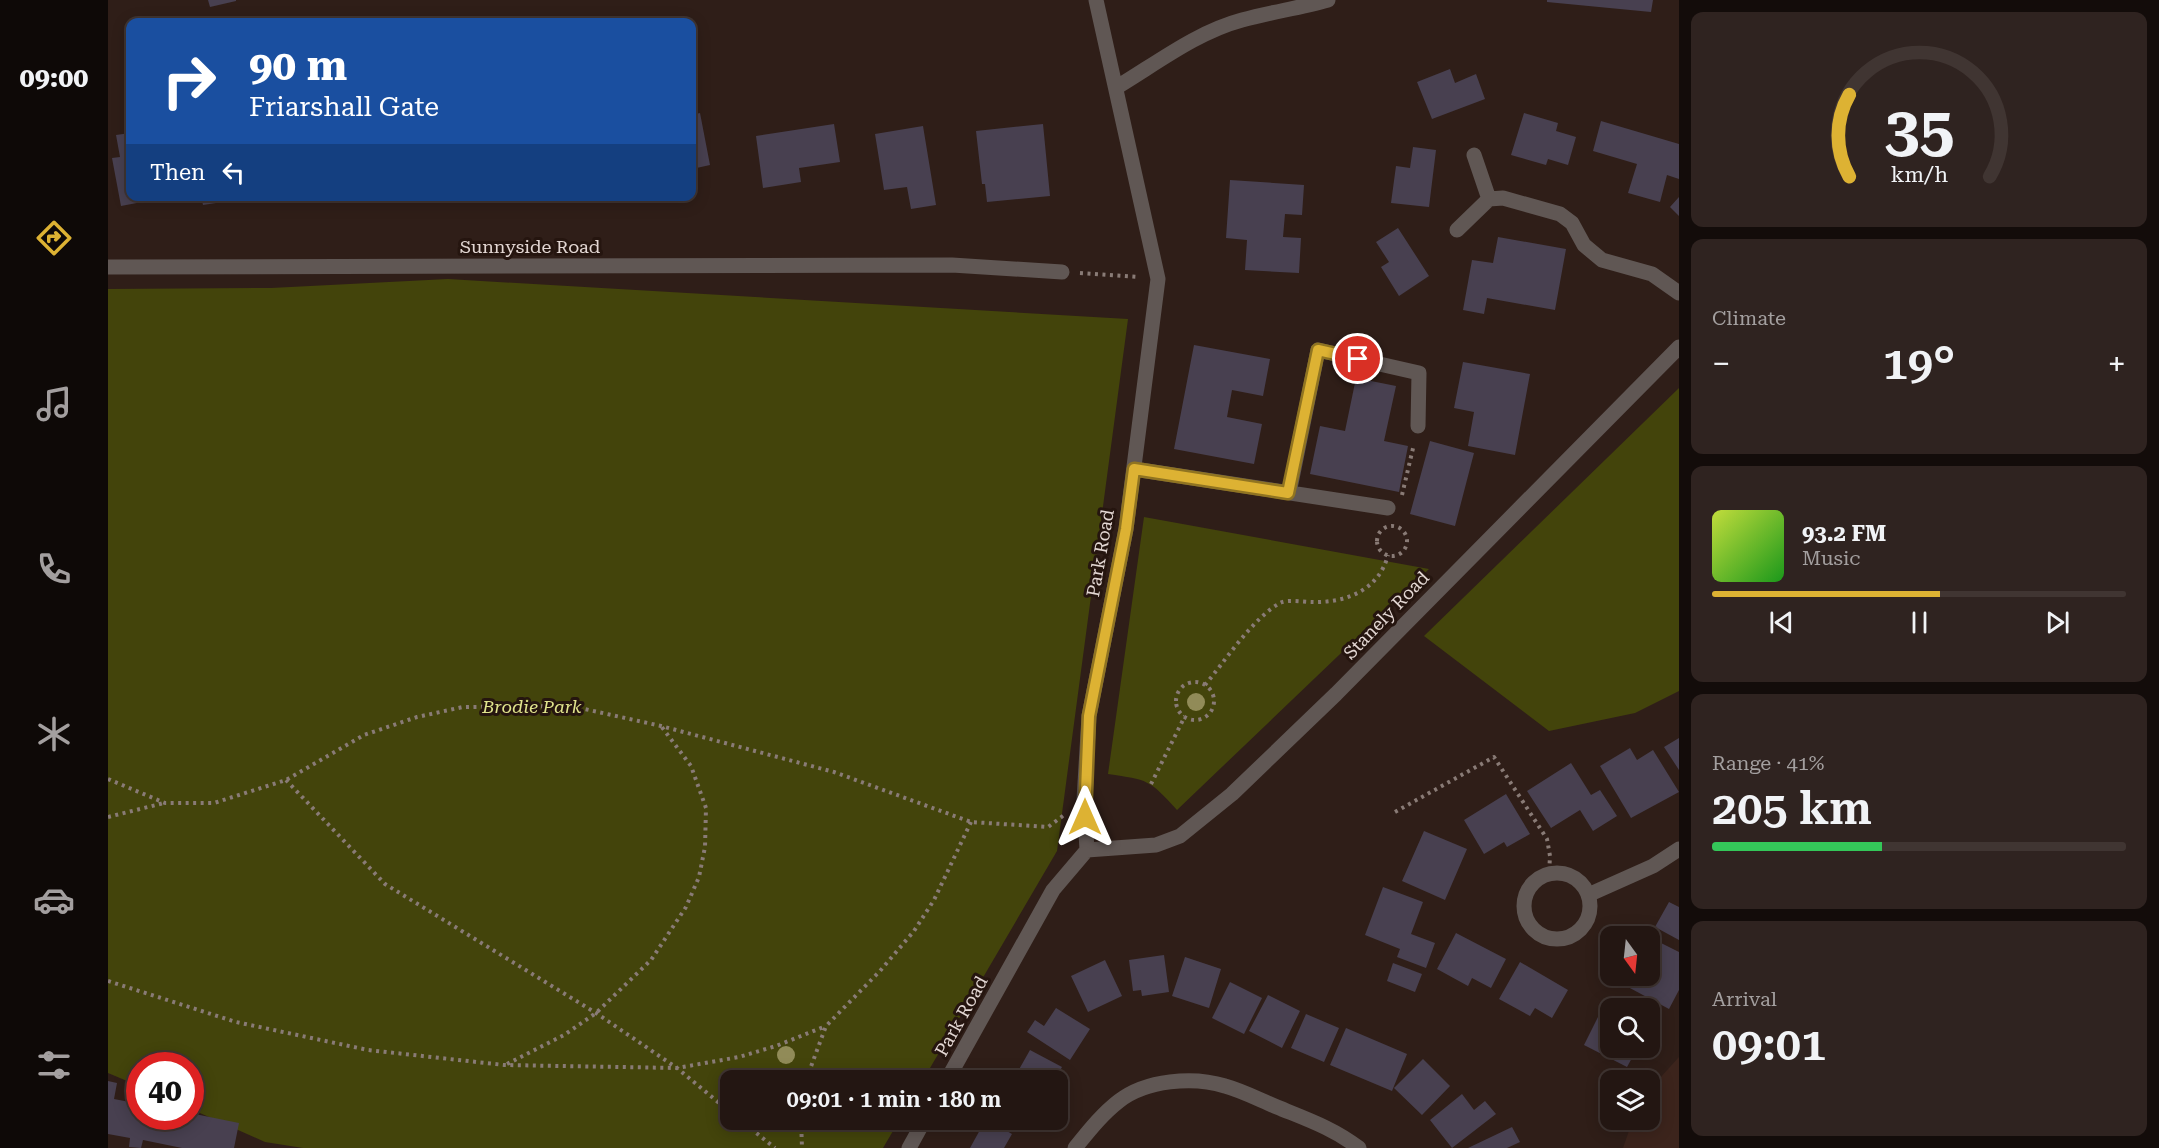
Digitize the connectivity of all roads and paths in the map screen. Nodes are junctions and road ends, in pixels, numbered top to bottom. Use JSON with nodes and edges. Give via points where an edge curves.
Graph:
{"nodes":[{"id":1,"x":1096,"y":0,"type":"edge"},
{"id":2,"x":1328,"y":0,"type":"edge"},
{"id":3,"x":1117,"y":87,"type":"junction"},
{"id":4,"x":1474,"y":155,"type":"dead end"},
{"id":5,"x":1489,"y":199,"type":"junction"},
{"id":6,"x":1457,"y":230,"type":"dead end"},
{"id":7,"x":108,"y":267,"type":"edge"},
{"id":8,"x":1062,"y":272,"type":"joint"},
{"id":9,"x":1158,"y":279,"type":"junction"},
{"id":10,"x":1679,"y":293,"type":"edge"},
{"id":11,"x":1679,"y":347,"type":"edge"},
{"id":12,"x":1418,"y":426,"type":"joint"},
{"id":13,"x":1134,"y":469,"type":"junction"},
{"id":14,"x":1288,"y":493,"type":"junction"},
{"id":15,"x":1388,"y":508,"type":"joint"},
{"id":16,"x":1388,"y":555,"type":"junction"},
{"id":17,"x":1205,"y":685,"type":"junction"},
{"id":18,"x":1185,"y":717,"type":"junction"},
{"id":19,"x":661,"y":726,"type":"junction"},
{"id":20,"x":108,"y":778,"type":"edge"},
{"id":21,"x":286,"y":780,"type":"junction"},
{"id":22,"x":1151,"y":784,"type":"dead end"},
{"id":23,"x":1084,"y":800,"type":"junction"},
{"id":24,"x":165,"y":802,"type":"junction"},
{"id":25,"x":1395,"y":812,"type":"dead end"},
{"id":26,"x":108,"y":818,"type":"edge"},
{"id":27,"x":971,"y":822,"type":"junction"},
{"id":28,"x":1679,"y":849,"type":"edge"},
{"id":29,"x":1087,"y":850,"type":"junction"},
{"id":30,"x":1549,"y":874,"type":"junction"},
{"id":31,"x":1588,"y":895,"type":"junction"},
{"id":32,"x":108,"y":981,"type":"edge"},
{"id":33,"x":596,"y":1013,"type":"junction"},
{"id":34,"x":826,"y":1026,"type":"junction"},
{"id":35,"x":504,"y":1065,"type":"junction"},
{"id":36,"x":677,"y":1068,"type":"junction"},
{"id":37,"x":810,"y":1070,"type":"edge"},
{"id":38,"x":953,"y":1070,"type":"edge"},
{"id":39,"x":720,"y":1104,"type":"edge"},
{"id":40,"x":753,"y":1130,"type":"edge"},
{"id":41,"x":801,"y":1130,"type":"edge"},
{"id":42,"x":919,"y":1130,"type":"edge"},
{"id":43,"x":775,"y":1148,"type":"edge"},
{"id":44,"x":802,"y":1148,"type":"edge"},
{"id":45,"x":909,"y":1148,"type":"edge"},
{"id":46,"x":1075,"y":1148,"type":"edge"},
{"id":47,"x":1359,"y":1148,"type":"edge"}],
"edges":[{"from":1,"to":3,"type":"street","name":"Park Road"},
{"from":2,"to":3,"type":"street","via":[[1242,20],[1197,38]]},
{"from":3,"to":9,"type":"street","name":"Park Road"},
{"from":4,"to":5,"type":"street"},
{"from":5,"to":6,"type":"street"},
{"from":5,"to":10,"type":"street","via":[[1503,198],[1560,214],[1572,223],[1584,245],[1602,260],[1652,274]]},
{"from":7,"to":8,"type":"street","name":"Sunnyside Road","via":[[952,265]]},
{"from":8,"to":9,"type":"path"},
{"from":9,"to":13,"type":"street","name":"Park Road"},
{"from":11,"to":29,"type":"street","name":"Stanely Road","via":[[1232,794],[1180,836],[1156,845]]},
{"from":12,"to":14,"type":"street","via":[[1419,373],[1318,350]]},
{"from":12,"to":15,"type":"path","via":[[1402,496]]},
{"from":13,"to":14,"type":"street"},
{"from":13,"to":23,"type":"street","name":"Park Road","via":[[1089,716]]},
{"from":14,"to":15,"type":"street"},
{"from":16,"to":16,"type":"path","via":[[1397,555],[1406,544],[1405,534],[1398,528],[1388,527],[1378,537],[1380,550]]},
{"from":16,"to":17,"type":"path","via":[[1373,584],[1361,592],[1337,601],[1283,601],[1264,614]]},
{"from":17,"to":18,"type":"path","via":[[1191,683],[1178,693],[1177,706]]},
{"from":17,"to":18,"type":"path","via":[[1214,697],[1212,710],[1203,718]]},
{"from":18,"to":22,"type":"path"},
{"from":19,"to":21,"type":"path","via":[[571,706],[463,707],[364,735]]},
{"from":19,"to":27,"type":"path","via":[[834,772]]},
{"from":19,"to":33,"type":"path","via":[[691,766],[706,808],[699,877],[686,907],[651,960]]},
{"from":20,"to":24,"type":"path"},
{"from":21,"to":24,"type":"path","via":[[214,803]]},
{"from":21,"to":33,"type":"path","via":[[384,884]]},
{"from":23,"to":27,"type":"path","via":[[1048,827]]},
{"from":23,"to":29,"type":"street","name":"Park Road"},
{"from":24,"to":26,"type":"path"},
{"from":25,"to":30,"type":"path","via":[[1494,757],[1547,839]]},
{"from":27,"to":34,"type":"path","via":[[934,900],[914,931]]},
{"from":28,"to":31,"type":"street","via":[[1653,866]]},
{"from":29,"to":38,"type":"street","name":"Park Road","via":[[1053,890]]},
{"from":30,"to":31,"type":"street","via":[[1572,876]]},
{"from":30,"to":31,"type":"street","via":[[1533,882],[1524,903],[1525,916],[1539,934],[1561,939],[1579,932],[1590,912]]},
{"from":32,"to":35,"type":"path","via":[[236,1022],[368,1050]]},
{"from":33,"to":35,"type":"path","via":[[564,1035]]},
{"from":33,"to":36,"type":"path"},
{"from":34,"to":36,"type":"path","via":[[739,1057]]},
{"from":34,"to":37,"type":"path"},
{"from":35,"to":36,"type":"path"},
{"from":36,"to":39,"type":"path"},
{"from":40,"to":43,"type":"path"},
{"from":41,"to":44,"type":"path"},
{"from":42,"to":45,"type":"street"},
{"from":46,"to":47,"type":"street","via":[[1119,1101],[1156,1085],[1180,1082],[1225,1086],[1338,1132]]}]}
